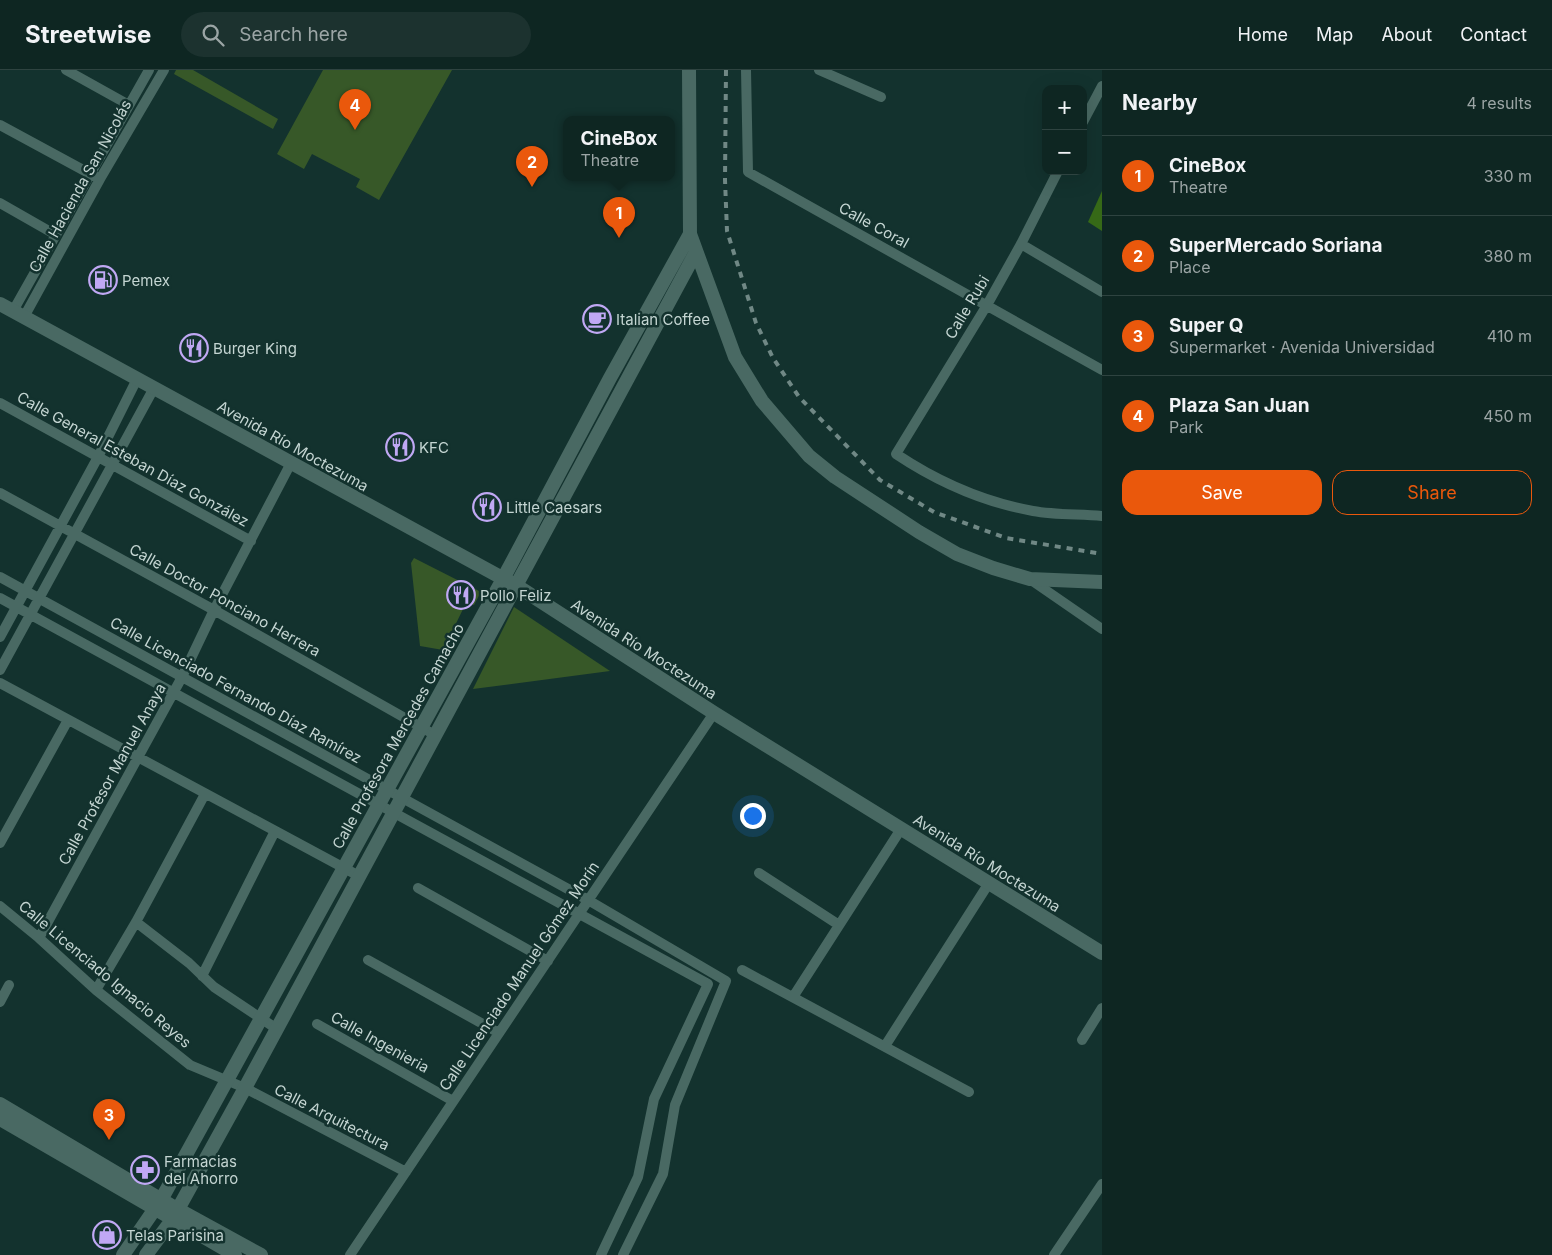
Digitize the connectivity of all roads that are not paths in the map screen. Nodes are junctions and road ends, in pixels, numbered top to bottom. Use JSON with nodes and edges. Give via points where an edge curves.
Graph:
{"nodes":[{"id":1,"x":66,"y":70,"type":"edge"},
{"id":2,"x":148,"y":70,"type":"edge"},
{"id":3,"x":164,"y":70,"type":"edge"},
{"id":4,"x":689,"y":70,"type":"edge"},
{"id":5,"x":746,"y":70,"type":"edge"},
{"id":6,"x":819,"y":70,"type":"edge"},
{"id":7,"x":1102,"y":86,"type":"edge"},
{"id":8,"x":881,"y":97,"type":"dead end"},
{"id":9,"x":128,"y":105,"type":"junction"},
{"id":10,"x":1087,"y":114,"type":"edge"},
{"id":11,"x":0,"y":124,"type":"edge"},
{"id":12,"x":89,"y":174,"type":"junction"},
{"id":13,"x":1056,"y":175,"type":"edge"},
{"id":14,"x":100,"y":179,"type":"junction"},
{"id":15,"x":0,"y":203,"type":"edge"},
{"id":16,"x":690,"y":234,"type":"junction"},
{"id":17,"x":56,"y":235,"type":"junction"},
{"id":18,"x":1021,"y":244,"type":"junction"},
{"id":19,"x":696,"y":252,"type":"junction"},
{"id":20,"x":1102,"y":292,"type":"edge"},
{"id":21,"x":0,"y":304,"type":"edge"},
{"id":22,"x":987,"y":305,"type":"junction"},
{"id":23,"x":18,"y":314,"type":"junction"},
{"id":24,"x":1102,"y":370,"type":"edge"},
{"id":25,"x":610,"y":378,"type":"junction"},
{"id":26,"x":137,"y":379,"type":"junction"},
{"id":27,"x":626,"y":385,"type":"junction"},
{"id":28,"x":154,"y":388,"type":"junction"},
{"id":29,"x":0,"y":403,"type":"edge"},
{"id":30,"x":98,"y":457,"type":"junction"},
{"id":31,"x":291,"y":463,"type":"junction"},
{"id":32,"x":112,"y":465,"type":"junction"},
{"id":33,"x":0,"y":493,"type":"edge"},
{"id":34,"x":1102,"y":516,"type":"edge"},
{"id":35,"x":60,"y":526,"type":"junction"},
{"id":36,"x":74,"y":534,"type":"junction"},
{"id":37,"x":251,"y":541,"type":"junction"},
{"id":38,"x":0,"y":577,"type":"edge"},
{"id":39,"x":504,"y":579,"type":"junction"},
{"id":40,"x":1030,"y":579,"type":"junction"},
{"id":41,"x":1102,"y":582,"type":"edge"},
{"id":42,"x":517,"y":586,"type":"junction"},
{"id":43,"x":25,"y":591,"type":"junction"},
{"id":44,"x":0,"y":598,"type":"edge"},
{"id":45,"x":39,"y":599,"type":"junction"},
{"id":46,"x":16,"y":606,"type":"junction"},
{"id":47,"x":214,"y":610,"type":"junction"},
{"id":48,"x":30,"y":614,"type":"junction"},
{"id":49,"x":1102,"y":629,"type":"edge"},
{"id":50,"x":0,"y":637,"type":"edge"},
{"id":51,"x":0,"y":670,"type":"edge"},
{"id":52,"x":182,"y":677,"type":"junction"},
{"id":53,"x":0,"y":683,"type":"edge"},
{"id":54,"x":174,"y":692,"type":"junction"},
{"id":55,"x":714,"y":713,"type":"junction"},
{"id":56,"x":68,"y":720,"type":"junction"},
{"id":57,"x":421,"y":727,"type":"junction"},
{"id":58,"x":435,"y":735,"type":"junction"},
{"id":59,"x":138,"y":757,"type":"junction"},
{"id":60,"x":387,"y":790,"type":"junction"},
{"id":61,"x":205,"y":794,"type":"junction"},
{"id":62,"x":401,"y":798,"type":"junction"},
{"id":63,"x":379,"y":804,"type":"junction"},
{"id":64,"x":394,"y":812,"type":"junction"},
{"id":65,"x":901,"y":828,"type":"junction"},
{"id":66,"x":275,"y":831,"type":"junction"},
{"id":67,"x":0,"y":843,"type":"edge"},
{"id":68,"x":344,"y":868,"type":"junction"},
{"id":69,"x":759,"y":873,"type":"dead end"},
{"id":70,"x":359,"y":876,"type":"junction"},
{"id":71,"x":989,"y":883,"type":"junction"},
{"id":72,"x":418,"y":888,"type":"dead end"},
{"id":73,"x":588,"y":900,"type":"junction"},
{"id":74,"x":0,"y":906,"type":"edge"},
{"id":75,"x":580,"y":913,"type":"junction"},
{"id":76,"x":136,"y":922,"type":"junction"},
{"id":77,"x":839,"y":924,"type":"junction"},
{"id":78,"x":39,"y":938,"type":"junction"},
{"id":79,"x":1102,"y":953,"type":"edge"},
{"id":80,"x":368,"y":960,"type":"dead end"},
{"id":81,"x":548,"y":961,"type":"junction"},
{"id":82,"x":742,"y":970,"type":"dead end"},
{"id":83,"x":202,"y":976,"type":"junction"},
{"id":84,"x":9,"y":985,"type":"dead end"},
{"id":85,"x":96,"y":990,"type":"junction"},
{"id":86,"x":793,"y":997,"type":"junction"},
{"id":87,"x":0,"y":1002,"type":"edge"},
{"id":88,"x":1102,"y":1008,"type":"edge"},
{"id":89,"x":261,"y":1018,"type":"junction"},
{"id":90,"x":317,"y":1024,"type":"dead end"},
{"id":91,"x":276,"y":1029,"type":"junction"},
{"id":92,"x":499,"y":1033,"type":"junction"},
{"id":93,"x":1082,"y":1040,"type":"dead end"},
{"id":94,"x":885,"y":1046,"type":"junction"},
{"id":95,"x":226,"y":1081,"type":"junction"},
{"id":96,"x":245,"y":1088,"type":"junction"},
{"id":97,"x":969,"y":1092,"type":"dead end"},
{"id":98,"x":454,"y":1101,"type":"junction"},
{"id":99,"x":0,"y":1104,"type":"edge"},
{"id":100,"x":0,"y":1119,"type":"edge"},
{"id":101,"x":406,"y":1172,"type":"junction"},
{"id":102,"x":1102,"y":1184,"type":"edge"},
{"id":103,"x":158,"y":1205,"type":"junction"},
{"id":104,"x":174,"y":1215,"type":"junction"},
{"id":105,"x":123,"y":1255,"type":"edge"},
{"id":106,"x":146,"y":1255,"type":"edge"},
{"id":107,"x":235,"y":1255,"type":"edge"},
{"id":108,"x":261,"y":1255,"type":"edge"},
{"id":109,"x":350,"y":1255,"type":"edge"},
{"id":110,"x":602,"y":1255,"type":"edge"},
{"id":111,"x":623,"y":1255,"type":"edge"},
{"id":112,"x":1054,"y":1255,"type":"edge"}],
"edges":[{"from":1,"to":9,"type":"street"},
{"from":2,"to":9,"type":"street","name":"Calle Hacienda San Nicolás"},
{"from":3,"to":14,"type":"street","name":"Calle Hacienda San Nicolás"},
{"from":4,"to":16,"type":"street"},
{"from":5,"to":22,"type":"street","name":"Calle Coral","via":[[748,172]]},
{"from":6,"to":8,"type":"street"},
{"from":7,"to":10,"type":"street"},
{"from":9,"to":12,"type":"street","name":"Calle Hacienda San Nicolás"},
{"from":11,"to":12,"type":"street"},
{"from":12,"to":14,"type":"street"},
{"from":12,"to":17,"type":"street","name":"Calle Hacienda San Nicolás"},
{"from":13,"to":18,"type":"street","name":"Calle Rubi"},
{"from":14,"to":23,"type":"street","name":"Calle Hacienda San Nicolás"},
{"from":15,"to":17,"type":"street"},
{"from":16,"to":19,"type":"street"},
{"from":16,"to":25,"type":"street","name":"Calle Profesora Mercedes Camacho"},
{"from":17,"to":23,"type":"street","name":"Calle Hacienda San Nicolás"},
{"from":18,"to":20,"type":"street"},
{"from":18,"to":22,"type":"street","name":"Calle Rubi"},
{"from":19,"to":27,"type":"street"},
{"from":19,"to":40,"type":"street","via":[[735,356],[762,401],[810,456],[865,498],[957,554]]},
{"from":21,"to":23,"type":"street","name":"Avenida Río Moctezuma"},
{"from":22,"to":24,"type":"street","name":"Calle Coral"},
{"from":22,"to":34,"type":"street","name":"Calle Rubi","via":[[896,454],[952,486],[996,502],[1034,512]]},
{"from":23,"to":26,"type":"street","name":"Avenida Río Moctezuma"},
{"from":25,"to":27,"type":"street"},
{"from":25,"to":39,"type":"street","name":"Calle Profesora Mercedes Camacho"},
{"from":26,"to":28,"type":"street","name":"Avenida Río Moctezuma"},
{"from":26,"to":30,"type":"street"},
{"from":27,"to":42,"type":"street"},
{"from":28,"to":31,"type":"street","name":"Avenida Río Moctezuma"},
{"from":28,"to":32,"type":"street"},
{"from":29,"to":30,"type":"street","name":"Calle General Esteban Díaz González"},
{"from":30,"to":32,"type":"street","name":"Calle General Esteban Díaz González"},
{"from":30,"to":35,"type":"street"},
{"from":31,"to":37,"type":"street","name":"Calle Profesor Manuel Anaya"},
{"from":31,"to":39,"type":"street","name":"Avenida Río Moctezuma"},
{"from":32,"to":36,"type":"street"},
{"from":32,"to":37,"type":"street","name":"Calle General Esteban Díaz González"},
{"from":33,"to":35,"type":"street","name":"Calle Doctor Ponciano Herrera"},
{"from":35,"to":36,"type":"street","name":"Calle Doctor Ponciano Herrera"},
{"from":35,"to":43,"type":"street"},
{"from":36,"to":45,"type":"street"},
{"from":36,"to":47,"type":"street","name":"Calle Doctor Ponciano Herrera"},
{"from":37,"to":47,"type":"street","name":"Calle Profesor Manuel Anaya"},
{"from":38,"to":43,"type":"street","name":"Calle Licenciado Fernando Díaz Ramírez"},
{"from":39,"to":42,"type":"street","name":"Avenida Río Moctezuma"},
{"from":39,"to":57,"type":"street","name":"Calle Profesora Mercedes Camacho"},
{"from":40,"to":41,"type":"street"},
{"from":40,"to":49,"type":"street"},
{"from":42,"to":55,"type":"street","name":"Avenida Río Moctezuma"},
{"from":42,"to":58,"type":"street"},
{"from":43,"to":45,"type":"street","name":"Calle Licenciado Fernando Díaz Ramírez"},
{"from":43,"to":46,"type":"street"},
{"from":44,"to":46,"type":"street","name":"Calle Licenciado Fernando Díaz Ramírez"},
{"from":45,"to":48,"type":"street"},
{"from":45,"to":52,"type":"street","name":"Calle Licenciado Fernando Díaz Ramírez"},
{"from":46,"to":48,"type":"street","name":"Calle Licenciado Fernando Díaz Ramírez"},
{"from":46,"to":50,"type":"street"},
{"from":47,"to":52,"type":"street","name":"Calle Profesor Manuel Anaya"},
{"from":47,"to":57,"type":"street","name":"Calle Doctor Ponciano Herrera"},
{"from":48,"to":51,"type":"street"},
{"from":48,"to":54,"type":"street","name":"Calle Licenciado Fernando Díaz Ramírez"},
{"from":52,"to":54,"type":"street","name":"Calle Profesor Manuel Anaya"},
{"from":52,"to":60,"type":"street","name":"Calle Licenciado Fernando Díaz Ramírez"},
{"from":53,"to":56,"type":"street"},
{"from":54,"to":59,"type":"street","name":"Calle Profesor Manuel Anaya"},
{"from":54,"to":63,"type":"street","name":"Calle Licenciado Fernando Díaz Ramírez"},
{"from":55,"to":65,"type":"street","name":"Avenida Río Moctezuma"},
{"from":55,"to":73,"type":"street","name":"Calle Licenciado Manuel Gómez Morín"},
{"from":56,"to":59,"type":"street"},
{"from":56,"to":67,"type":"street"},
{"from":57,"to":58,"type":"street","name":"Calle Doctor Ponciano Herrera"},
{"from":57,"to":60,"type":"street","name":"Calle Profesora Mercedes Camacho"},
{"from":58,"to":62,"type":"street"},
{"from":59,"to":61,"type":"street"},
{"from":59,"to":78,"type":"street","name":"Calle Profesor Manuel Anaya"},
{"from":60,"to":62,"type":"street","name":"Calle Licenciado Fernando Díaz Ramírez"},
{"from":60,"to":63,"type":"street","name":"Calle Profesora Mercedes Camacho"},
{"from":61,"to":66,"type":"street"},
{"from":61,"to":76,"type":"street"},
{"from":62,"to":64,"type":"street"},
{"from":62,"to":73,"type":"street","name":"Calle Licenciado Fernando Díaz Ramírez"},
{"from":63,"to":64,"type":"street","name":"Calle Licenciado Fernando Díaz Ramírez"},
{"from":63,"to":68,"type":"street","name":"Calle Profesora Mercedes Camacho"},
{"from":64,"to":70,"type":"street"},
{"from":64,"to":75,"type":"street","name":"Calle Licenciado Fernando Díaz Ramírez"},
{"from":65,"to":71,"type":"street","name":"Avenida Río Moctezuma"},
{"from":65,"to":77,"type":"street"},
{"from":66,"to":68,"type":"street"},
{"from":66,"to":83,"type":"street"},
{"from":68,"to":70,"type":"street"},
{"from":68,"to":89,"type":"street","name":"Calle Profesora Mercedes Camacho"},
{"from":69,"to":77,"type":"street"},
{"from":70,"to":91,"type":"street"},
{"from":71,"to":79,"type":"street","name":"Avenida Río Moctezuma"},
{"from":71,"to":94,"type":"street"},
{"from":72,"to":81,"type":"street"},
{"from":73,"to":75,"type":"street","name":"Calle Licenciado Manuel Gómez Morín"},
{"from":73,"to":111,"type":"street","name":"Calle Licenciado Fernando Díaz Ramírez","via":[[726,981],[675,1104],[663,1174]]},
{"from":74,"to":78,"type":"street","name":"Calle Licenciado Ignacio Reyes"},
{"from":75,"to":81,"type":"street","name":"Calle Licenciado Manuel Gómez Morín"},
{"from":75,"to":110,"type":"street","name":"Calle Licenciado Fernando Díaz Ramírez","via":[[708,984],[654,1099],[638,1177]]},
{"from":76,"to":83,"type":"street"},
{"from":76,"to":85,"type":"street"},
{"from":77,"to":86,"type":"street"},
{"from":78,"to":85,"type":"street","name":"Calle Licenciado Ignacio Reyes"},
{"from":80,"to":92,"type":"street"},
{"from":81,"to":92,"type":"street","name":"Calle Licenciado Manuel Gómez Morín"},
{"from":82,"to":86,"type":"street"},
{"from":83,"to":89,"type":"street"},
{"from":84,"to":87,"type":"street"},
{"from":85,"to":95,"type":"street","name":"Calle Licenciado Ignacio Reyes","via":[[190,1065]]},
{"from":86,"to":94,"type":"street"},
{"from":88,"to":93,"type":"street"},
{"from":89,"to":91,"type":"street"},
{"from":89,"to":95,"type":"street","name":"Calle Profesora Mercedes Camacho"},
{"from":90,"to":98,"type":"street","name":"Calle Ingenieria"},
{"from":91,"to":96,"type":"street"},
{"from":92,"to":98,"type":"street","name":"Calle Licenciado Manuel Gómez Morín"},
{"from":94,"to":97,"type":"street"},
{"from":95,"to":96,"type":"street","name":"Calle Licenciado Ignacio Reyes"},
{"from":95,"to":103,"type":"street","name":"Calle Profesora Mercedes Camacho"},
{"from":96,"to":101,"type":"street","name":"Calle Arquitectura"},
{"from":96,"to":104,"type":"street"},
{"from":98,"to":101,"type":"street","name":"Calle Licenciado Manuel Gómez Morín"},
{"from":99,"to":103,"type":"street"},
{"from":100,"to":103,"type":"street"},
{"from":101,"to":109,"type":"street","name":"Calle Licenciado Manuel Gómez Morín"},
{"from":102,"to":112,"type":"street"},
{"from":103,"to":104,"type":"street"},
{"from":103,"to":105,"type":"street","name":"Calle Profesora Mercedes Camacho"},
{"from":104,"to":106,"type":"street"},
{"from":104,"to":107,"type":"street"},
{"from":104,"to":108,"type":"street"}]}
